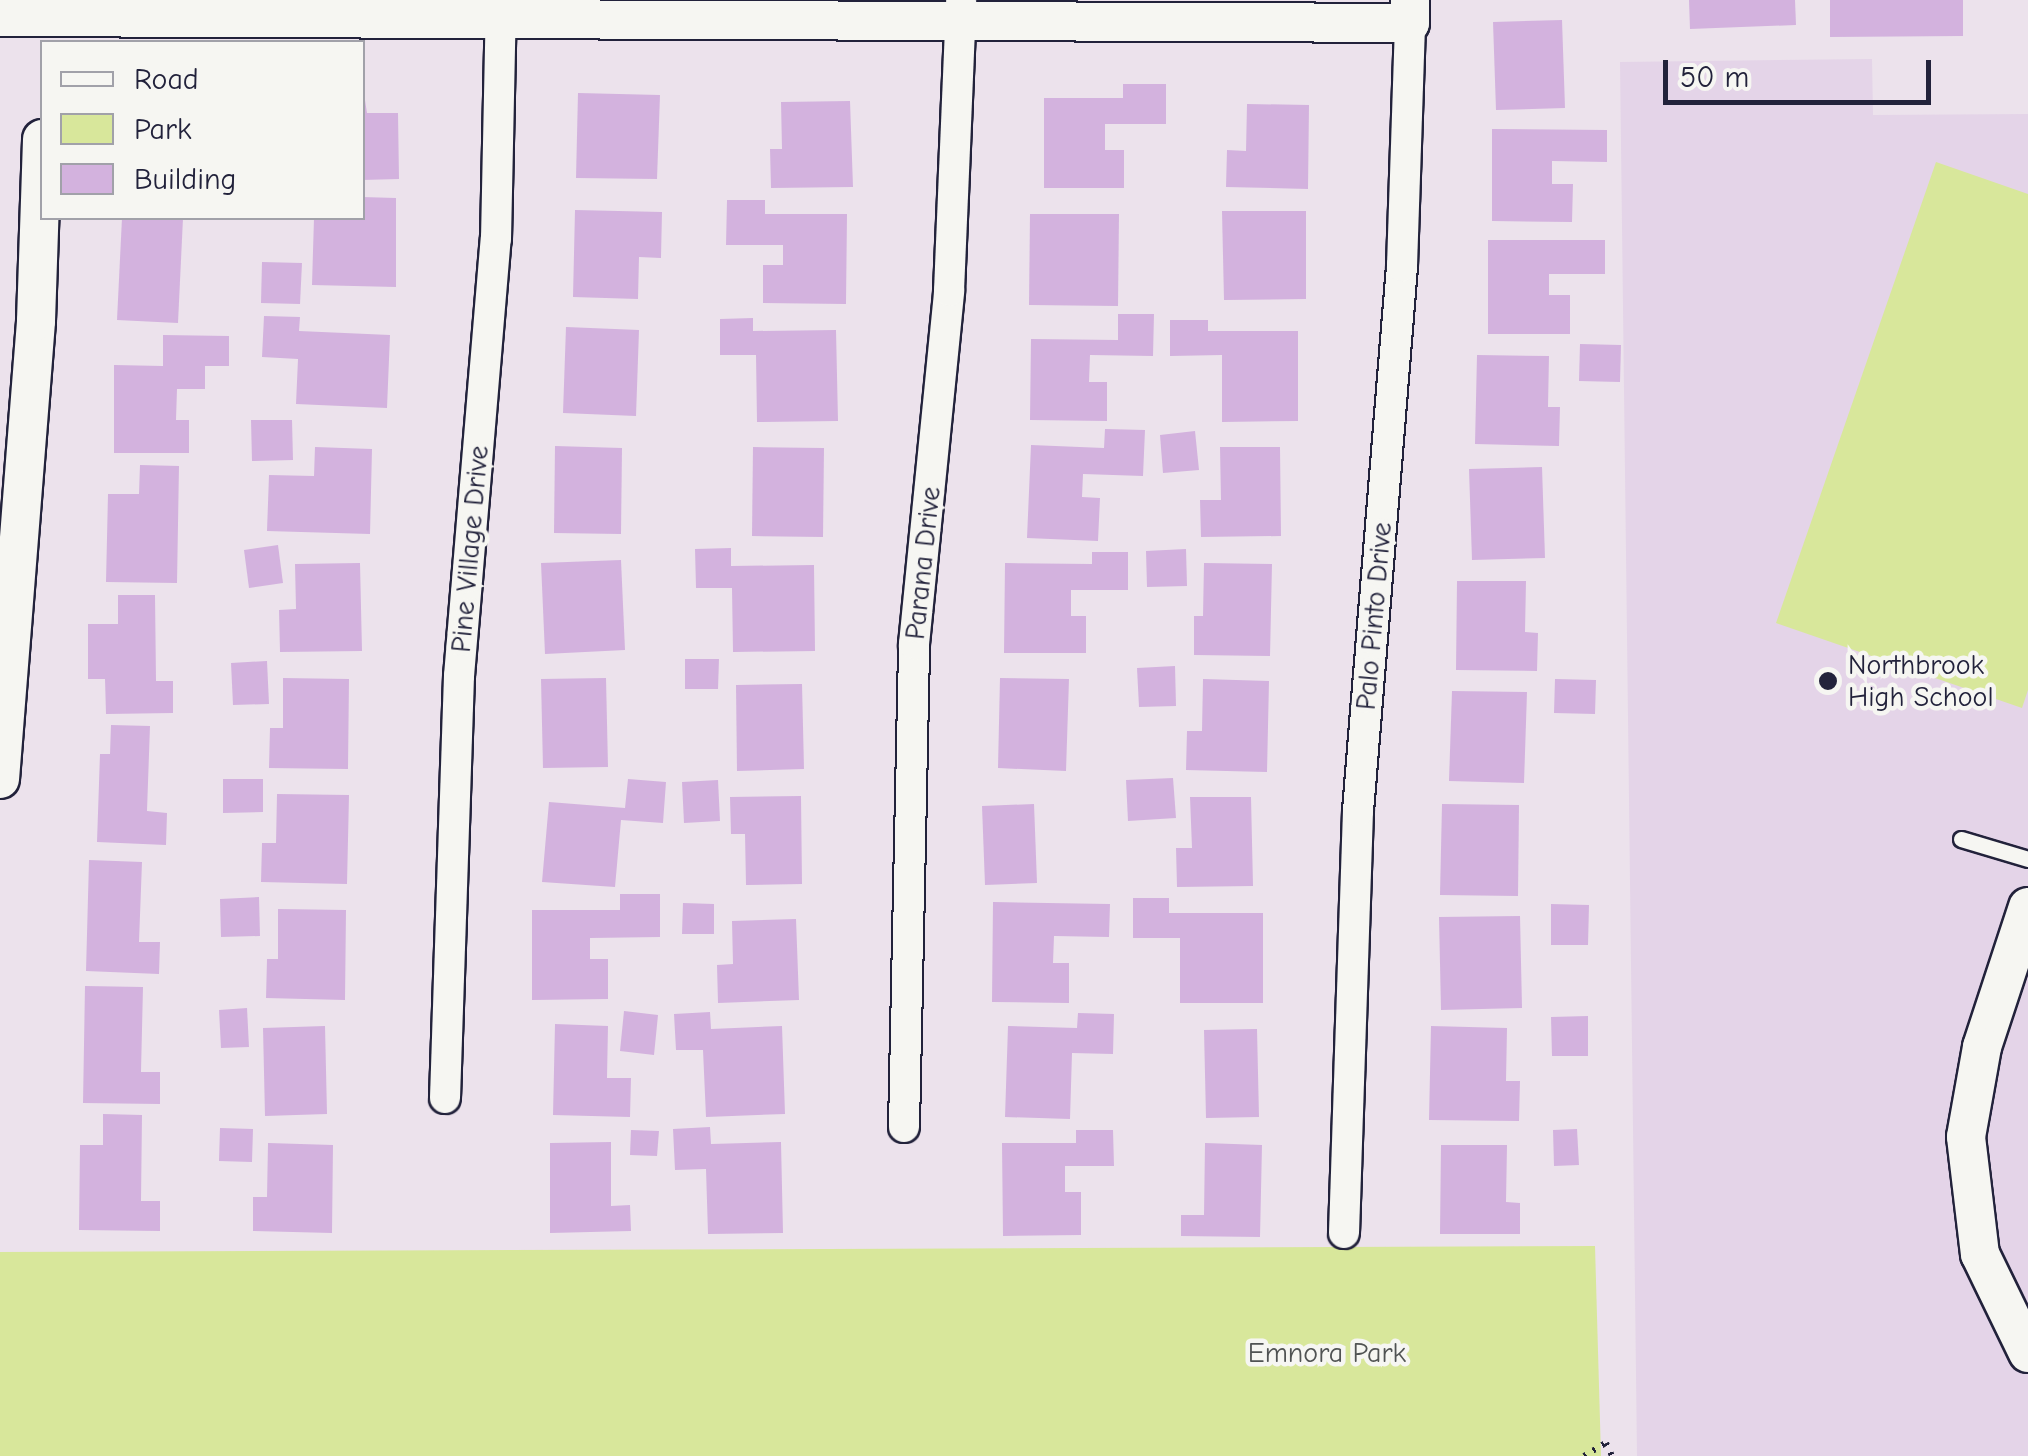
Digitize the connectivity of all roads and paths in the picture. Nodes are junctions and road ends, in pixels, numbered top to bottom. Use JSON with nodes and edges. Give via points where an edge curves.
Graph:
{"nodes":[{"id":1,"x":501,"y":10,"type":"edge"},
{"id":2,"x":962,"y":12,"type":"edge"},
{"id":3,"x":1410,"y":12,"type":"edge"},
{"id":4,"x":0,"y":17,"type":"edge"},
{"id":5,"x":46,"y":20,"type":"edge"},
{"id":6,"x":40,"y":200,"type":"edge"},
{"id":7,"x":0,"y":779,"type":"edge"},
{"id":8,"x":1961,"y":839,"type":"dead end"},
{"id":9,"x":2028,"y":859,"type":"edge"},
{"id":10,"x":2028,"y":907,"type":"edge"},
{"id":11,"x":446,"y":1098,"type":"dead end"},
{"id":12,"x":904,"y":1127,"type":"dead end"},
{"id":13,"x":1344,"y":1233,"type":"dead end"},
{"id":14,"x":2028,"y":1352,"type":"edge"},
{"id":15,"x":1584,"y":1456,"type":"edge"},
{"id":16,"x":1612,"y":1456,"type":"edge"}],
"edges":[{"from":1,"to":2,"type":"street"},
{"from":1,"to":5,"type":"street"},
{"from":1,"to":11,"type":"street","name":"Pine Village Drive","via":[[496,239],[459,676]]},
{"from":2,"to":3,"type":"street"},
{"from":2,"to":12,"type":"street","name":"Parana Drive","via":[[949,291],[914,644]]},
{"from":3,"to":13,"type":"street","name":"Palo Pinto Drive","via":[[1401,285],[1358,812]]},
{"from":4,"to":5,"type":"street"},
{"from":6,"to":7,"type":"street"},
{"from":8,"to":9,"type":"lane"},
{"from":10,"to":14,"type":"street","via":[[1982,1048],[1966,1137],[1980,1254]]},
{"from":15,"to":16,"type":"path","via":[[1606,1443]]}]}
